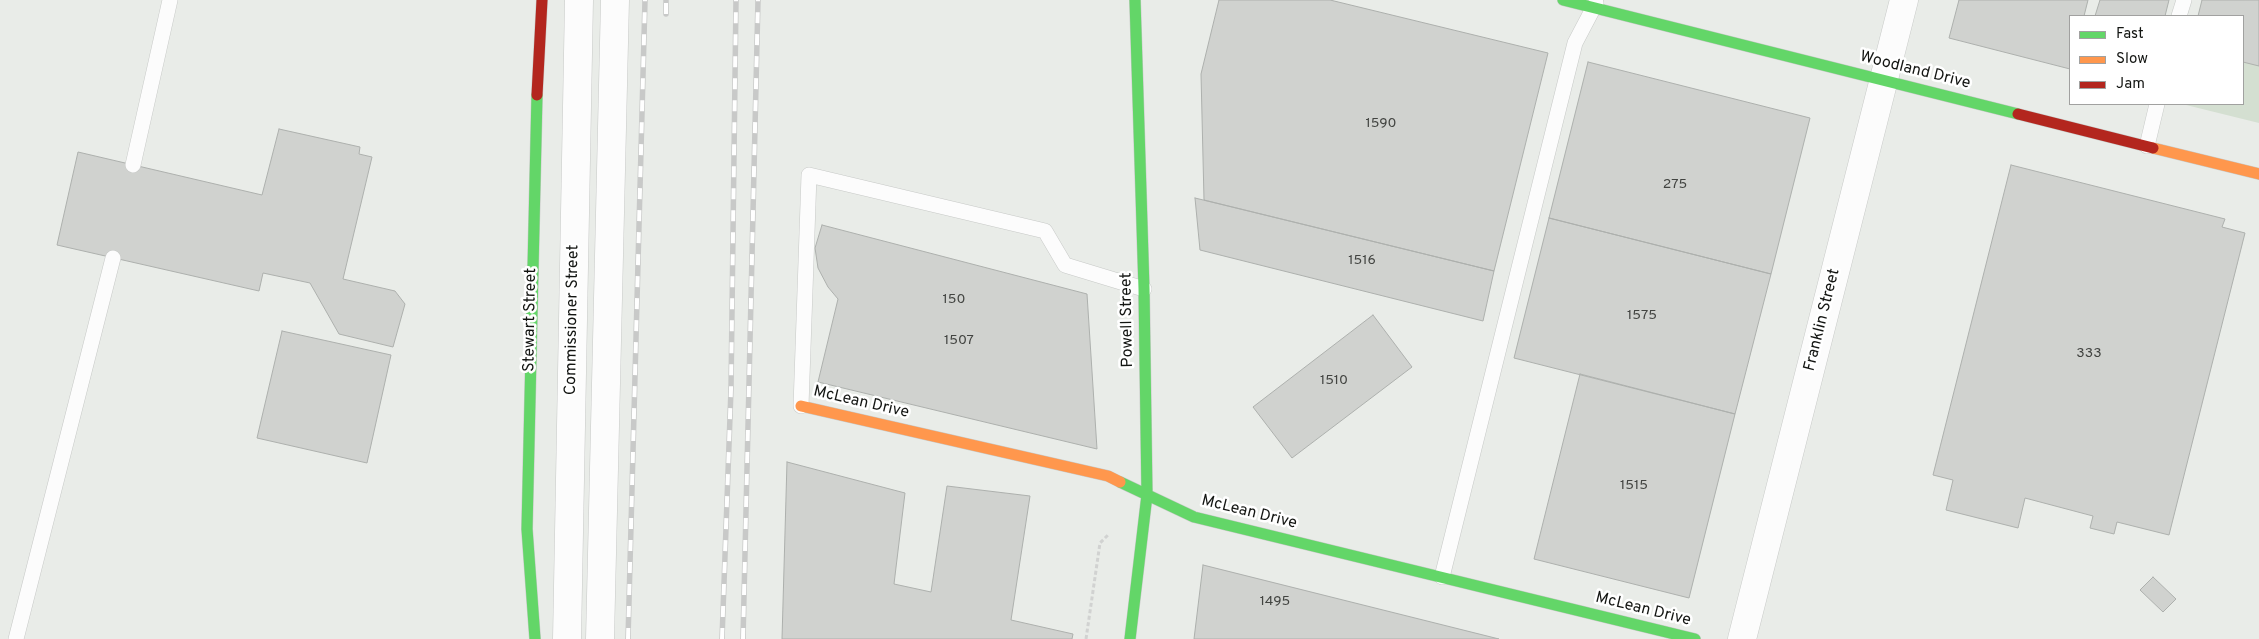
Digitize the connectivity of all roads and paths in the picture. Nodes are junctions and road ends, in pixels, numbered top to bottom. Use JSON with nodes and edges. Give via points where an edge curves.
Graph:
{"nodes":[{"id":1,"x":170,"y":0,"type":"edge"},
{"id":2,"x":542,"y":0,"type":"edge"},
{"id":3,"x":579,"y":0,"type":"edge"},
{"id":4,"x":615,"y":0,"type":"edge"},
{"id":5,"x":1135,"y":0,"type":"edge"},
{"id":6,"x":1563,"y":0,"type":"edge"},
{"id":7,"x":1904,"y":0,"type":"edge"},
{"id":8,"x":2184,"y":0,"type":"edge"},
{"id":9,"x":1596,"y":4,"type":"edge"},
{"id":10,"x":2180,"y":15,"type":"edge"},
{"id":11,"x":1884,"y":80,"type":"junction"},
{"id":12,"x":2157,"y":105,"type":"edge"},
{"id":13,"x":2147,"y":146,"type":"junction"},
{"id":14,"x":133,"y":165,"type":"dead end"},
{"id":15,"x":2259,"y":174,"type":"edge"},
{"id":16,"x":113,"y":258,"type":"dead end"},
{"id":17,"x":1144,"y":288,"type":"junction"},
{"id":18,"x":801,"y":406,"type":"joint"},
{"id":19,"x":1147,"y":495,"type":"junction"},
{"id":20,"x":1100,"y":543,"type":"dead end"},
{"id":21,"x":1442,"y":577,"type":"junction"},
{"id":22,"x":16,"y":639,"type":"edge"},
{"id":23,"x":535,"y":639,"type":"edge"},
{"id":24,"x":567,"y":639,"type":"edge"},
{"id":25,"x":600,"y":639,"type":"edge"},
{"id":26,"x":1086,"y":639,"type":"edge"},
{"id":27,"x":1130,"y":639,"type":"edge"},
{"id":28,"x":1694,"y":639,"type":"edge"},
{"id":29,"x":1742,"y":639,"type":"edge"}],
"edges":[{"from":1,"to":14,"type":"lane"},
{"from":2,"to":23,"type":"street","name":"Stewart Street","via":[[534,152],[527,529]]},
{"from":3,"to":24,"type":"street","name":"Commissioner Street"},
{"from":4,"to":25,"type":"street"},
{"from":5,"to":17,"type":"street","name":"Powell Street"},
{"from":6,"to":9,"type":"street","name":"Woodland Drive"},
{"from":7,"to":11,"type":"street","name":"Franklin Street"},
{"from":8,"to":10,"type":"lane"},
{"from":9,"to":11,"type":"street","name":"Woodland Drive"},
{"from":9,"to":21,"type":"lane","via":[[1575,43]]},
{"from":11,"to":13,"type":"street","name":"Woodland Drive"},
{"from":11,"to":29,"type":"street","name":"Franklin Street"},
{"from":12,"to":13,"type":"lane"},
{"from":13,"to":15,"type":"street","name":"Woodland Drive"},
{"from":16,"to":22,"type":"lane"},
{"from":17,"to":18,"type":"lane","via":[[1065,265],[1045,231],[809,175]]},
{"from":17,"to":19,"type":"street","name":"Powell Street"},
{"from":18,"to":19,"type":"street","name":"McLean Drive","via":[[1108,476]]},
{"from":19,"to":21,"type":"street","name":"McLean Drive","via":[[1194,517]]},
{"from":19,"to":27,"type":"street","name":"Powell Street"},
{"from":20,"to":26,"type":"path"},
{"from":21,"to":28,"type":"street","name":"McLean Drive"}]}
